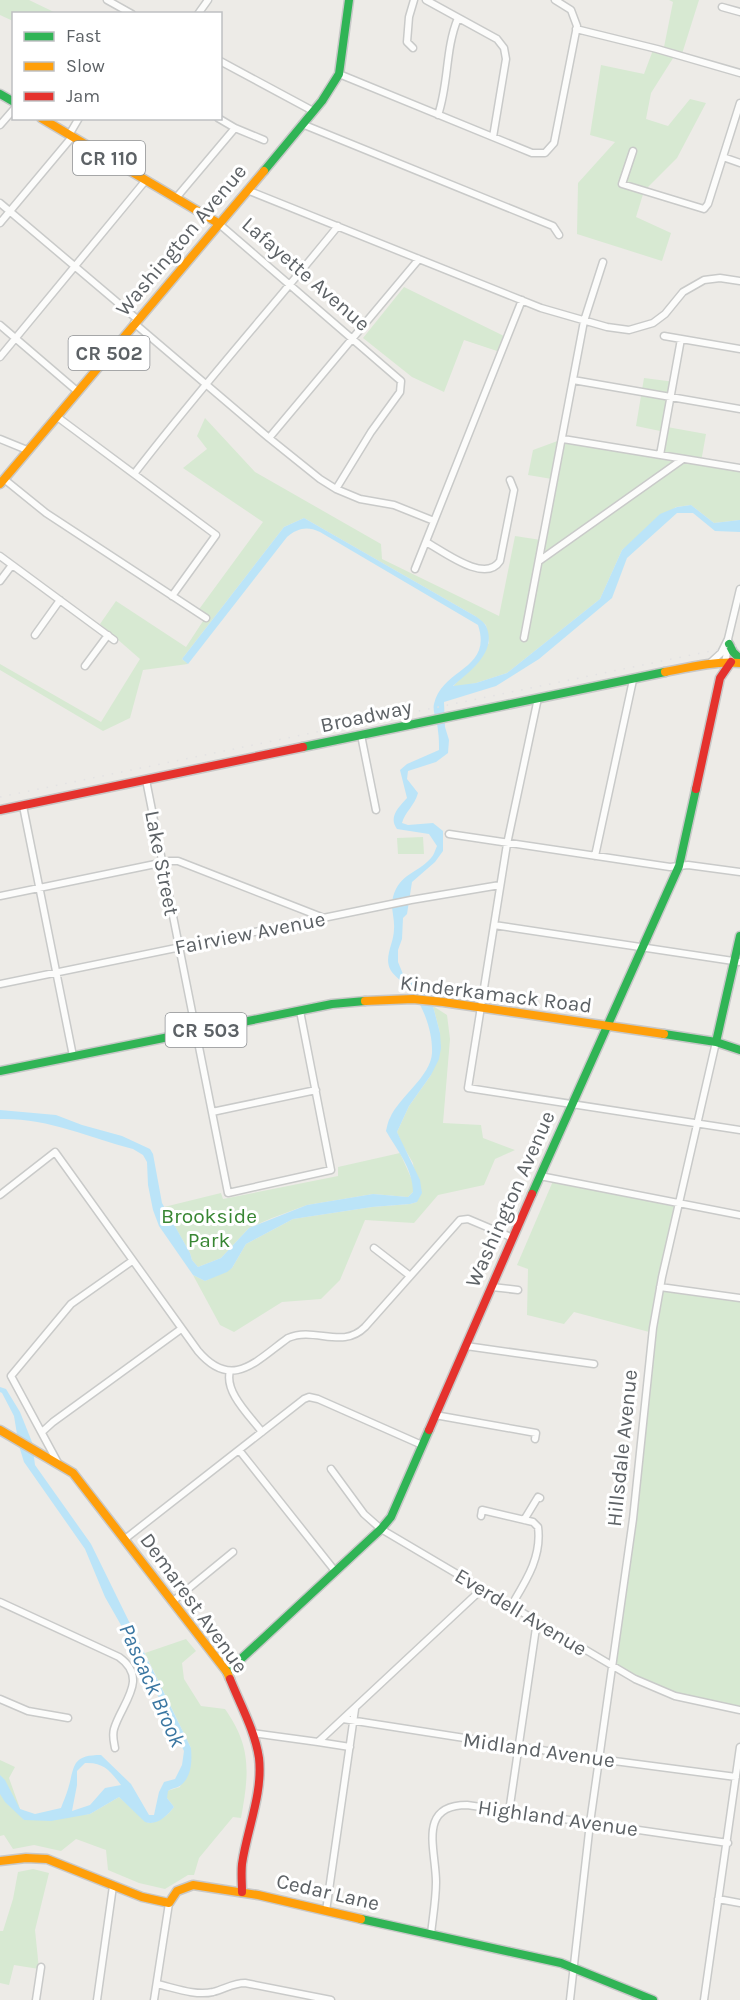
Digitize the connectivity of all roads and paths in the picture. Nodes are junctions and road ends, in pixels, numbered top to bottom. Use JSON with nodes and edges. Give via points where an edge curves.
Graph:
{"nodes":[{"id":1,"x":107,"y":0,"type":"edge"},
{"id":2,"x":349,"y":0,"type":"edge"},
{"id":3,"x":414,"y":0,"type":"edge"},
{"id":4,"x":426,"y":0,"type":"edge"},
{"id":5,"x":555,"y":0,"type":"edge"},
{"id":6,"x":118,"y":2,"type":"edge"},
{"id":7,"x":722,"y":6,"type":"dead end"},
{"id":8,"x":130,"y":12,"type":"edge"},
{"id":9,"x":740,"y":12,"type":"edge"},
{"id":10,"x":458,"y":18,"type":"junction"},
{"id":11,"x":576,"y":29,"type":"junction"},
{"id":12,"x":413,"y":48,"type":"dead end"},
{"id":13,"x":222,"y":62,"type":"edge"},
{"id":14,"x":740,"y":73,"type":"edge"},
{"id":15,"x":339,"y":74,"type":"junction"},
{"id":16,"x":740,"y":103,"type":"edge"},
{"id":17,"x":12,"y":111,"type":"edge"},
{"id":18,"x":313,"y":111,"type":"junction"},
{"id":19,"x":438,"y":115,"type":"junction"},
{"id":20,"x":44,"y":120,"type":"edge"},
{"id":21,"x":78,"y":120,"type":"edge"},
{"id":22,"x":221,"y":120,"type":"edge"},
{"id":23,"x":302,"y":124,"type":"junction"},
{"id":24,"x":0,"y":125,"type":"edge"},
{"id":25,"x":235,"y":128,"type":"junction"},
{"id":26,"x":70,"y":136,"type":"junction"},
{"id":27,"x":492,"y":137,"type":"junction"},
{"id":28,"x":264,"y":140,"type":"dead end"},
{"id":29,"x":633,"y":151,"type":"dead end"},
{"id":30,"x":723,"y":157,"type":"junction"},
{"id":31,"x":740,"y":163,"type":"edge"},
{"id":32,"x":146,"y":180,"type":"junction"},
{"id":33,"x":247,"y":190,"type":"junction"},
{"id":34,"x":176,"y":198,"type":"junction"},
{"id":35,"x":0,"y":203,"type":"edge"},
{"id":36,"x":10,"y":211,"type":"junction"},
{"id":37,"x":218,"y":223,"type":"junction"},
{"id":38,"x":0,"y":224,"type":"edge"},
{"id":39,"x":339,"y":226,"type":"junction"},
{"id":40,"x":559,"y":235,"type":"dead end"},
{"id":41,"x":419,"y":259,"type":"junction"},
{"id":42,"x":603,"y":262,"type":"dead end"},
{"id":43,"x":75,"y":266,"type":"junction"},
{"id":44,"x":740,"y":281,"type":"edge"},
{"id":45,"x":290,"y":286,"type":"junction"},
{"id":46,"x":522,"y":300,"type":"junction"},
{"id":47,"x":136,"y":321,"type":"junction"},
{"id":48,"x":584,"y":321,"type":"junction"},
{"id":49,"x":0,"y":325,"type":"edge"},
{"id":50,"x":664,"y":336,"type":"dead end"},
{"id":51,"x":353,"y":338,"type":"junction"},
{"id":52,"x":15,"y":339,"type":"junction"},
{"id":53,"x":681,"y":339,"type":"junction"},
{"id":54,"x":740,"y":349,"type":"edge"},
{"id":55,"x":0,"y":357,"type":"edge"},
{"id":56,"x":573,"y":380,"type":"junction"},
{"id":57,"x":206,"y":385,"type":"junction"},
{"id":58,"x":77,"y":391,"type":"junction"},
{"id":59,"x":670,"y":397,"type":"junction"},
{"id":60,"x":740,"y":409,"type":"edge"},
{"id":61,"x":56,"y":416,"type":"junction"},
{"id":62,"x":269,"y":438,"type":"junction"},
{"id":63,"x":0,"y":439,"type":"edge"},
{"id":64,"x":562,"y":439,"type":"junction"},
{"id":65,"x":27,"y":450,"type":"junction"},
{"id":66,"x":660,"y":455,"type":"junction"},
{"id":67,"x":683,"y":459,"type":"junction"},
{"id":68,"x":740,"y":468,"type":"edge"},
{"id":69,"x":134,"y":474,"type":"junction"},
{"id":70,"x":510,"y":480,"type":"dead end"},
{"id":71,"x":2,"y":482,"type":"edge"},
{"id":72,"x":336,"y":489,"type":"junction"},
{"id":73,"x":434,"y":520,"type":"junction"},
{"id":74,"x":426,"y":542,"type":"junction"},
{"id":75,"x":0,"y":556,"type":"edge"},
{"id":76,"x":539,"y":561,"type":"junction"},
{"id":77,"x":12,"y":565,"type":"junction"},
{"id":78,"x":415,"y":569,"type":"dead end"},
{"id":79,"x":0,"y":581,"type":"edge"},
{"id":80,"x":740,"y":590,"type":"edge"},
{"id":81,"x":172,"y":596,"type":"junction"},
{"id":82,"x":60,"y":600,"type":"junction"},
{"id":83,"x":206,"y":618,"type":"dead end"},
{"id":84,"x":35,"y":635,"type":"dead end"},
{"id":85,"x":108,"y":635,"type":"junction"},
{"id":86,"x":524,"y":638,"type":"dead end"},
{"id":87,"x":114,"y":640,"type":"dead end"},
{"id":88,"x":728,"y":641,"type":"junction"},
{"id":89,"x":734,"y":661,"type":"edge"},
{"id":90,"x":709,"y":664,"type":"junction"},
{"id":91,"x":86,"y":666,"type":"dead end"},
{"id":92,"x":720,"y":678,"type":"junction"},
{"id":93,"x":633,"y":680,"type":"junction"},
{"id":94,"x":538,"y":698,"type":"junction"},
{"id":95,"x":361,"y":735,"type":"junction"},
{"id":96,"x":146,"y":780,"type":"junction"},
{"id":97,"x":23,"y":806,"type":"junction"},
{"id":98,"x":0,"y":810,"type":"edge"},
{"id":99,"x":376,"y":810,"type":"dead end"},
{"id":100,"x":449,"y":834,"type":"dead end"},
{"id":101,"x":507,"y":844,"type":"junction"},
{"id":102,"x":595,"y":856,"type":"junction"},
{"id":103,"x":162,"y":862,"type":"junction"},
{"id":104,"x":679,"y":866,"type":"junction"},
{"id":105,"x":740,"y":872,"type":"edge"},
{"id":106,"x":500,"y":885,"type":"junction"},
{"id":107,"x":39,"y":888,"type":"junction"},
{"id":108,"x":0,"y":896,"type":"edge"},
{"id":109,"x":325,"y":918,"type":"junction"},
{"id":110,"x":494,"y":925,"type":"junction"},
{"id":111,"x":740,"y":936,"type":"edge"},
{"id":112,"x":644,"y":947,"type":"junction"},
{"id":113,"x":179,"y":948,"type":"junction"},
{"id":114,"x":737,"y":961,"type":"edge"},
{"id":115,"x":56,"y":972,"type":"junction"},
{"id":116,"x":0,"y":984,"type":"edge"},
{"id":117,"x":481,"y":1007,"type":"junction"},
{"id":118,"x":300,"y":1011,"type":"junction"},
{"id":119,"x":606,"y":1026,"type":"junction"},
{"id":120,"x":196,"y":1032,"type":"junction"},
{"id":121,"x":717,"y":1042,"type":"junction"},
{"id":122,"x":739,"y":1048,"type":"edge"},
{"id":123,"x":73,"y":1056,"type":"junction"},
{"id":124,"x":0,"y":1071,"type":"edge"},
{"id":125,"x":316,"y":1090,"type":"junction"},
{"id":126,"x":572,"y":1104,"type":"junction"},
{"id":127,"x":212,"y":1112,"type":"junction"},
{"id":128,"x":699,"y":1123,"type":"junction"},
{"id":129,"x":740,"y":1130,"type":"edge"},
{"id":130,"x":540,"y":1176,"type":"junction"},
{"id":131,"x":0,"y":1195,"type":"edge"},
{"id":132,"x":680,"y":1204,"type":"junction"},
{"id":133,"x":740,"y":1215,"type":"edge"},
{"id":134,"x":513,"y":1238,"type":"junction"},
{"id":135,"x":374,"y":1248,"type":"dead end"},
{"id":136,"x":132,"y":1261,"type":"junction"},
{"id":137,"x":409,"y":1275,"type":"junction"},
{"id":138,"x":492,"y":1287,"type":"junction"},
{"id":139,"x":660,"y":1287,"type":"junction"},
{"id":140,"x":518,"y":1290,"type":"dead end"},
{"id":141,"x":740,"y":1298,"type":"edge"},
{"id":142,"x":181,"y":1329,"type":"junction"},
{"id":143,"x":466,"y":1346,"type":"junction"},
{"id":144,"x":594,"y":1364,"type":"dead end"},
{"id":145,"x":231,"y":1371,"type":"junction"},
{"id":146,"x":435,"y":1415,"type":"junction"},
{"id":147,"x":0,"y":1430,"type":"edge"},
{"id":148,"x":42,"y":1432,"type":"junction"},
{"id":149,"x":262,"y":1432,"type":"junction"},
{"id":150,"x":535,"y":1439,"type":"dead end"},
{"id":151,"x":422,"y":1445,"type":"junction"},
{"id":152,"x":239,"y":1450,"type":"junction"},
{"id":153,"x":58,"y":1463,"type":"junction"},
{"id":154,"x":331,"y":1469,"type":"dead end"},
{"id":155,"x":540,"y":1498,"type":"dead end"},
{"id":156,"x":481,"y":1516,"type":"dead end"},
{"id":157,"x":524,"y":1520,"type":"junction"},
{"id":158,"x":381,"y":1529,"type":"junction"},
{"id":159,"x":125,"y":1539,"type":"junction"},
{"id":160,"x":233,"y":1552,"type":"dead end"},
{"id":161,"x":335,"y":1571,"type":"junction"},
{"id":162,"x":482,"y":1589,"type":"junction"},
{"id":163,"x":0,"y":1602,"type":"edge"},
{"id":164,"x":172,"y":1602,"type":"junction"},
{"id":165,"x":511,"y":1606,"type":"junction"},
{"id":166,"x":537,"y":1621,"type":"junction"},
{"id":167,"x":613,"y":1666,"type":"junction"},
{"id":168,"x":227,"y":1672,"type":"junction"},
{"id":169,"x":0,"y":1699,"type":"edge"},
{"id":170,"x":356,"y":1708,"type":"junction"},
{"id":171,"x":740,"y":1710,"type":"edge"},
{"id":172,"x":68,"y":1718,"type":"dead end"},
{"id":173,"x":343,"y":1719,"type":"junction"},
{"id":174,"x":354,"y":1722,"type":"junction"},
{"id":175,"x":252,"y":1733,"type":"junction"},
{"id":176,"x":318,"y":1742,"type":"junction"},
{"id":177,"x":350,"y":1747,"type":"junction"},
{"id":178,"x":518,"y":1747,"type":"junction"},
{"id":179,"x":740,"y":1747,"type":"edge"},
{"id":180,"x":115,"y":1748,"type":"dead end"},
{"id":181,"x":599,"y":1759,"type":"junction"},
{"id":182,"x":736,"y":1777,"type":"junction"},
{"id":183,"x":736,"y":1799,"type":"edge"},
{"id":184,"x":509,"y":1812,"type":"junction"},
{"id":185,"x":590,"y":1823,"type":"junction"},
{"id":186,"x":728,"y":1843,"type":"junction"},
{"id":187,"x":0,"y":1861,"type":"edge"},
{"id":188,"x":242,"y":1867,"type":"junction"},
{"id":189,"x":113,"y":1886,"type":"junction"},
{"id":190,"x":226,"y":1889,"type":"junction"},
{"id":191,"x":242,"y":1892,"type":"junction"},
{"id":192,"x":258,"y":1895,"type":"junction"},
{"id":193,"x":718,"y":1899,"type":"junction"},
{"id":194,"x":169,"y":1903,"type":"junction"},
{"id":195,"x":740,"y":1903,"type":"edge"},
{"id":196,"x":326,"y":1911,"type":"junction"},
{"id":197,"x":431,"y":1934,"type":"junction"},
{"id":198,"x":41,"y":1967,"type":"dead end"},
{"id":199,"x":574,"y":1969,"type":"junction"},
{"id":200,"x":157,"y":1984,"type":"junction"},
{"id":201,"x":297,"y":1997,"type":"edge"},
{"id":202,"x":36,"y":2000,"type":"edge"},
{"id":203,"x":97,"y":2000,"type":"edge"},
{"id":204,"x":154,"y":2000,"type":"edge"},
{"id":205,"x":331,"y":2000,"type":"edge"},
{"id":206,"x":570,"y":2000,"type":"edge"},
{"id":207,"x":653,"y":2000,"type":"edge"},
{"id":208,"x":704,"y":2000,"type":"edge"}],
"edges":[{"from":1,"to":6,"type":"street"},
{"from":2,"to":15,"type":"street","name":"Washington Avenue","number":"CR 502"},
{"from":3,"to":12,"type":"street","via":[[407,42]]},
{"from":4,"to":10,"type":"street"},
{"from":5,"to":11,"type":"street","via":[[571,10]]},
{"from":6,"to":8,"type":"street"},
{"from":7,"to":9,"type":"street"},
{"from":10,"to":19,"type":"street"},
{"from":10,"to":27,"type":"street","via":[[495,38],[504,48],[506,59]]},
{"from":11,"to":14,"type":"street"},
{"from":11,"to":27,"type":"street","via":[[552,147],[545,153],[535,153]]},
{"from":13,"to":18,"type":"street"},
{"from":15,"to":18,"type":"street","name":"Washington Avenue","number":"CR 502"},
{"from":15,"to":19,"type":"street"},
{"from":16,"to":30,"type":"street"},
{"from":17,"to":24,"type":"street"},
{"from":18,"to":23,"type":"street","name":"Washington Avenue","number":"CR 502"},
{"from":19,"to":27,"type":"street"},
{"from":20,"to":26,"type":"street","name":"Lafayette Avenue","number":"CR 110"},
{"from":21,"to":26,"type":"street"},
{"from":22,"to":25,"type":"street"},
{"from":23,"to":33,"type":"street","name":"Washington Avenue","number":"CR 502"},
{"from":23,"to":40,"type":"street","via":[[554,226]]},
{"from":25,"to":28,"type":"street"},
{"from":25,"to":34,"type":"street"},
{"from":26,"to":32,"type":"street","name":"Lafayette Avenue","number":"CR 110"},
{"from":26,"to":36,"type":"street"},
{"from":29,"to":30,"type":"street","via":[[622,184],[701,209],[706,207]]},
{"from":30,"to":31,"type":"street"},
{"from":32,"to":34,"type":"street","name":"Lafayette Avenue","number":"CR 110"},
{"from":32,"to":43,"type":"street"},
{"from":33,"to":37,"type":"street","name":"Washington Avenue","number":"CR 502"},
{"from":33,"to":39,"type":"street"},
{"from":34,"to":37,"type":"street","name":"Lafayette Avenue","number":"CR 110"},
{"from":35,"to":36,"type":"street"},
{"from":36,"to":38,"type":"street"},
{"from":36,"to":43,"type":"street"},
{"from":37,"to":45,"type":"street","name":"Lafayette Avenue"},
{"from":37,"to":47,"type":"street","name":"Washington Avenue","number":"CR 502"},
{"from":39,"to":41,"type":"street"},
{"from":39,"to":45,"type":"street"},
{"from":41,"to":46,"type":"street"},
{"from":41,"to":51,"type":"street"},
{"from":42,"to":48,"type":"street"},
{"from":43,"to":47,"type":"street"},
{"from":43,"to":52,"type":"street"},
{"from":44,"to":48,"type":"street","via":[[711,278],[696,283],[660,319],[637,329],[621,330]]},
{"from":45,"to":51,"type":"street","name":"Lafayette Avenue"},
{"from":45,"to":57,"type":"street"},
{"from":46,"to":48,"type":"street"},
{"from":46,"to":73,"type":"street"},
{"from":47,"to":57,"type":"street"},
{"from":47,"to":58,"type":"street","name":"Washington Avenue","number":"CR 502"},
{"from":48,"to":56,"type":"street"},
{"from":49,"to":52,"type":"street"},
{"from":50,"to":53,"type":"street"},
{"from":51,"to":62,"type":"street"},
{"from":51,"to":72,"type":"street","name":"Lafayette Avenue","via":[[399,378],[402,388]]},
{"from":52,"to":55,"type":"street"},
{"from":52,"to":58,"type":"street"},
{"from":53,"to":54,"type":"street"},
{"from":53,"to":59,"type":"street"},
{"from":56,"to":59,"type":"street"},
{"from":56,"to":64,"type":"street"},
{"from":57,"to":62,"type":"street"},
{"from":57,"to":69,"type":"street"},
{"from":58,"to":61,"type":"street","name":"Washington Avenue","number":"CR 502"},
{"from":59,"to":60,"type":"street"},
{"from":59,"to":66,"type":"street"},
{"from":61,"to":65,"type":"street","name":"Washington Avenue","number":"CR 502"},
{"from":61,"to":69,"type":"street"},
{"from":62,"to":72,"type":"street"},
{"from":63,"to":65,"type":"street"},
{"from":64,"to":66,"type":"street"},
{"from":64,"to":76,"type":"street"},
{"from":65,"to":71,"type":"street","name":"Washington Avenue","number":"CR 502"},
{"from":66,"to":67,"type":"street"},
{"from":67,"to":68,"type":"street"},
{"from":67,"to":76,"type":"street"},
{"from":69,"to":81,"type":"street","via":[[216,535]]},
{"from":70,"to":74,"type":"street","via":[[514,490],[500,561],[491,569],[471,567]]},
{"from":71,"to":81,"type":"street"},
{"from":72,"to":73,"type":"street","via":[[360,500],[394,505]]},
{"from":73,"to":74,"type":"street"},
{"from":74,"to":78,"type":"street"},
{"from":75,"to":77,"type":"street"},
{"from":76,"to":86,"type":"street"},
{"from":77,"to":79,"type":"street"},
{"from":77,"to":82,"type":"street"},
{"from":80,"to":88,"type":"street","name":"Washington Avenue"},
{"from":81,"to":83,"type":"street"},
{"from":82,"to":84,"type":"street"},
{"from":82,"to":85,"type":"street"},
{"from":85,"to":87,"type":"street"},
{"from":85,"to":91,"type":"street"},
{"from":88,"to":89,"type":"street","name":"Washington Avenue"},
{"from":88,"to":89,"type":"street"},
{"from":88,"to":90,"type":"street","name":"Washington Avenue"},
{"from":89,"to":90,"type":"street","name":"Broadway"},
{"from":89,"to":92,"type":"street","name":"Washington Avenue"},
{"from":90,"to":92,"type":"street"},
{"from":90,"to":93,"type":"street","name":"Broadway"},
{"from":92,"to":104,"type":"street","name":"Washington Avenue"},
{"from":93,"to":94,"type":"street","name":"Broadway"},
{"from":93,"to":102,"type":"street"},
{"from":94,"to":95,"type":"street","name":"Broadway"},
{"from":94,"to":101,"type":"street"},
{"from":95,"to":96,"type":"street","name":"Broadway"},
{"from":95,"to":99,"type":"street"},
{"from":96,"to":97,"type":"street","name":"Broadway"},
{"from":96,"to":103,"type":"street","name":"Lake Street"},
{"from":97,"to":98,"type":"street","name":"Broadway"},
{"from":97,"to":107,"type":"street"},
{"from":100,"to":101,"type":"street"},
{"from":101,"to":102,"type":"street"},
{"from":101,"to":106,"type":"street"},
{"from":102,"to":104,"type":"street"},
{"from":103,"to":107,"type":"street"},
{"from":103,"to":109,"type":"street","via":[[182,862]]},
{"from":103,"to":113,"type":"street","name":"Lake Street"},
{"from":104,"to":105,"type":"street"},
{"from":104,"to":112,"type":"street","name":"Washington Avenue"},
{"from":106,"to":109,"type":"street","name":"Fairview Avenue"},
{"from":106,"to":110,"type":"street"},
{"from":107,"to":108,"type":"street"},
{"from":107,"to":115,"type":"street"},
{"from":109,"to":113,"type":"street","name":"Fairview Avenue"},
{"from":110,"to":112,"type":"street"},
{"from":110,"to":117,"type":"street"},
{"from":111,"to":114,"type":"street","name":"Hillsdale Avenue"},
{"from":112,"to":114,"type":"street"},
{"from":112,"to":119,"type":"street","name":"Washington Avenue"},
{"from":113,"to":115,"type":"street","name":"Fairview Avenue"},
{"from":113,"to":120,"type":"street","name":"Lake Street"},
{"from":114,"to":121,"type":"street","name":"Hillsdale Avenue"},
{"from":115,"to":116,"type":"street","name":"Fairview Avenue"},
{"from":115,"to":123,"type":"street"},
{"from":117,"to":118,"type":"street","name":"Kinderkamack Road","number":"CR 503","via":[[413,999],[352,1002]]},
{"from":117,"to":119,"type":"street","name":"Kinderkamack Road","number":"CR 503"},
{"from":117,"to":126,"type":"street","via":[[468,1088]]},
{"from":118,"to":120,"type":"street","name":"Kinderkamack Road","number":"CR 503"},
{"from":118,"to":125,"type":"street"},
{"from":119,"to":121,"type":"street","name":"Kinderkamack Road","number":"CR 503"},
{"from":119,"to":126,"type":"street","name":"Washington Avenue"},
{"from":120,"to":123,"type":"street","name":"Kinderkamack Road","number":"CR 503"},
{"from":120,"to":127,"type":"street","name":"Lake Street"},
{"from":121,"to":122,"type":"street","name":"Kinderkamack Road","number":"CR 503"},
{"from":121,"to":128,"type":"street","name":"Hillsdale Avenue"},
{"from":123,"to":124,"type":"street","name":"Kinderkamack Road","number":"CR 503"},
{"from":125,"to":127,"type":"street"},
{"from":125,"to":127,"type":"street","name":"Lake Street","via":[[331,1170],[228,1193]]},
{"from":126,"to":128,"type":"street"},
{"from":126,"to":130,"type":"street","name":"Washington Avenue"},
{"from":128,"to":129,"type":"street"},
{"from":128,"to":132,"type":"street","name":"Hillsdale Avenue"},
{"from":130,"to":132,"type":"street"},
{"from":130,"to":134,"type":"street","name":"Washington Avenue"},
{"from":131,"to":136,"type":"street","via":[[55,1152]]},
{"from":132,"to":133,"type":"street"},
{"from":132,"to":139,"type":"street","name":"Hillsdale Avenue"},
{"from":134,"to":137,"type":"street","via":[[468,1219],[460,1220]]},
{"from":134,"to":138,"type":"street","name":"Washington Avenue"},
{"from":135,"to":137,"type":"street"},
{"from":136,"to":142,"type":"street"},
{"from":136,"to":148,"type":"street","via":[[71,1304],[12,1374],[11,1379]]},
{"from":137,"to":145,"type":"street","via":[[357,1334],[338,1339],[310,1333],[295,1335],[250,1365]]},
{"from":138,"to":140,"type":"street"},
{"from":138,"to":143,"type":"street","name":"Washington Avenue"},
{"from":139,"to":141,"type":"street"},
{"from":139,"to":167,"type":"street","name":"Hillsdale Avenue"},
{"from":142,"to":145,"type":"street","via":[[207,1362]]},
{"from":142,"to":148,"type":"street"},
{"from":143,"to":144,"type":"street"},
{"from":143,"to":146,"type":"street","name":"Washington Avenue"},
{"from":145,"to":149,"type":"street","via":[[228,1381],[232,1392]]},
{"from":146,"to":150,"type":"street","via":[[536,1433]]},
{"from":146,"to":151,"type":"street","name":"Washington Avenue"},
{"from":147,"to":153,"type":"street","name":"Demarest Avenue"},
{"from":148,"to":153,"type":"street"},
{"from":149,"to":151,"type":"street","via":[[309,1397]]},
{"from":149,"to":152,"type":"street"},
{"from":151,"to":158,"type":"street","name":"Washington Avenue","via":[[391,1517]]},
{"from":152,"to":159,"type":"street"},
{"from":152,"to":161,"type":"street"},
{"from":153,"to":159,"type":"street","name":"Demarest Avenue","via":[[73,1473]]},
{"from":154,"to":158,"type":"street","name":"Everdell Avenue","via":[[364,1514]]},
{"from":155,"to":157,"type":"street"},
{"from":156,"to":157,"type":"street","via":[[482,1510]]},
{"from":157,"to":165,"type":"street","via":[[538,1527],[536,1556],[532,1571]]},
{"from":158,"to":161,"type":"street","name":"Washington Avenue"},
{"from":158,"to":162,"type":"street","name":"Everdell Avenue"},
{"from":159,"to":164,"type":"street","name":"Demarest Avenue"},
{"from":160,"to":164,"type":"street"},
{"from":161,"to":168,"type":"street","name":"Washington Avenue"},
{"from":162,"to":165,"type":"street","name":"Everdell Avenue"},
{"from":162,"to":170,"type":"street"},
{"from":163,"to":180,"type":"street","via":[[119,1657],[128,1665],[133,1688],[114,1728]]},
{"from":164,"to":168,"type":"street","name":"Demarest Avenue"},
{"from":165,"to":166,"type":"street","name":"Everdell Avenue"},
{"from":166,"to":167,"type":"street","name":"Everdell Avenue"},
{"from":166,"to":178,"type":"street"},
{"from":167,"to":171,"type":"street","name":"Everdell Avenue","via":[[661,1691]]},
{"from":167,"to":181,"type":"street","name":"Hillsdale Avenue"},
{"from":168,"to":175,"type":"street","name":"Demarest Avenue"},
{"from":169,"to":172,"type":"street","via":[[28,1711]]},
{"from":170,"to":173,"type":"street"},
{"from":170,"to":174,"type":"street"},
{"from":173,"to":174,"type":"street","name":"Midland Avenue"},
{"from":173,"to":176,"type":"street"},
{"from":174,"to":177,"type":"street"},
{"from":174,"to":178,"type":"street","name":"Midland Avenue"},
{"from":175,"to":176,"type":"street"},
{"from":175,"to":188,"type":"street","name":"Demarest Avenue","via":[[258,1750],[259,1781]]},
{"from":176,"to":177,"type":"street"},
{"from":177,"to":196,"type":"street"},
{"from":178,"to":181,"type":"street","name":"Midland Avenue"},
{"from":178,"to":184,"type":"street"},
{"from":179,"to":182,"type":"street"},
{"from":181,"to":182,"type":"street","name":"Midland Avenue"},
{"from":181,"to":185,"type":"street","name":"Hillsdale Avenue"},
{"from":182,"to":183,"type":"street"},
{"from":183,"to":186,"type":"street"},
{"from":184,"to":185,"type":"street","name":"Highland Avenue"},
{"from":184,"to":197,"type":"street","name":"Highland Avenue","via":[[460,1805],[437,1817],[432,1833],[436,1882]]},
{"from":185,"to":186,"type":"street","name":"Highland Avenue"},
{"from":185,"to":199,"type":"street","name":"Hillsdale Avenue"},
{"from":186,"to":193,"type":"street"},
{"from":187,"to":189,"type":"street","via":[[47,1860]]},
{"from":188,"to":190,"type":"street","name":"Demarest Avenue"},
{"from":188,"to":191,"type":"street","name":"Demarest Avenue"},
{"from":188,"to":192,"type":"street"},
{"from":189,"to":194,"type":"street"},
{"from":189,"to":203,"type":"street"},
{"from":190,"to":191,"type":"street","name":"Cedar Lane"},
{"from":190,"to":194,"type":"street","name":"Cedar Lane","via":[[187,1886],[177,1891]]},
{"from":191,"to":192,"type":"street","name":"Cedar Lane"},
{"from":192,"to":196,"type":"street","name":"Cedar Lane"},
{"from":193,"to":195,"type":"street"},
{"from":193,"to":208,"type":"street"},
{"from":194,"to":200,"type":"street"},
{"from":196,"to":197,"type":"street","name":"Cedar Lane"},
{"from":197,"to":199,"type":"street","name":"Cedar Lane"},
{"from":198,"to":202,"type":"street"},
{"from":199,"to":206,"type":"street","name":"Hillsdale Avenue"},
{"from":199,"to":207,"type":"street","name":"Cedar Lane"},
{"from":200,"to":201,"type":"street","via":[[205,1993],[245,1983]]},
{"from":200,"to":204,"type":"street"},
{"from":201,"to":205,"type":"street"}]}
